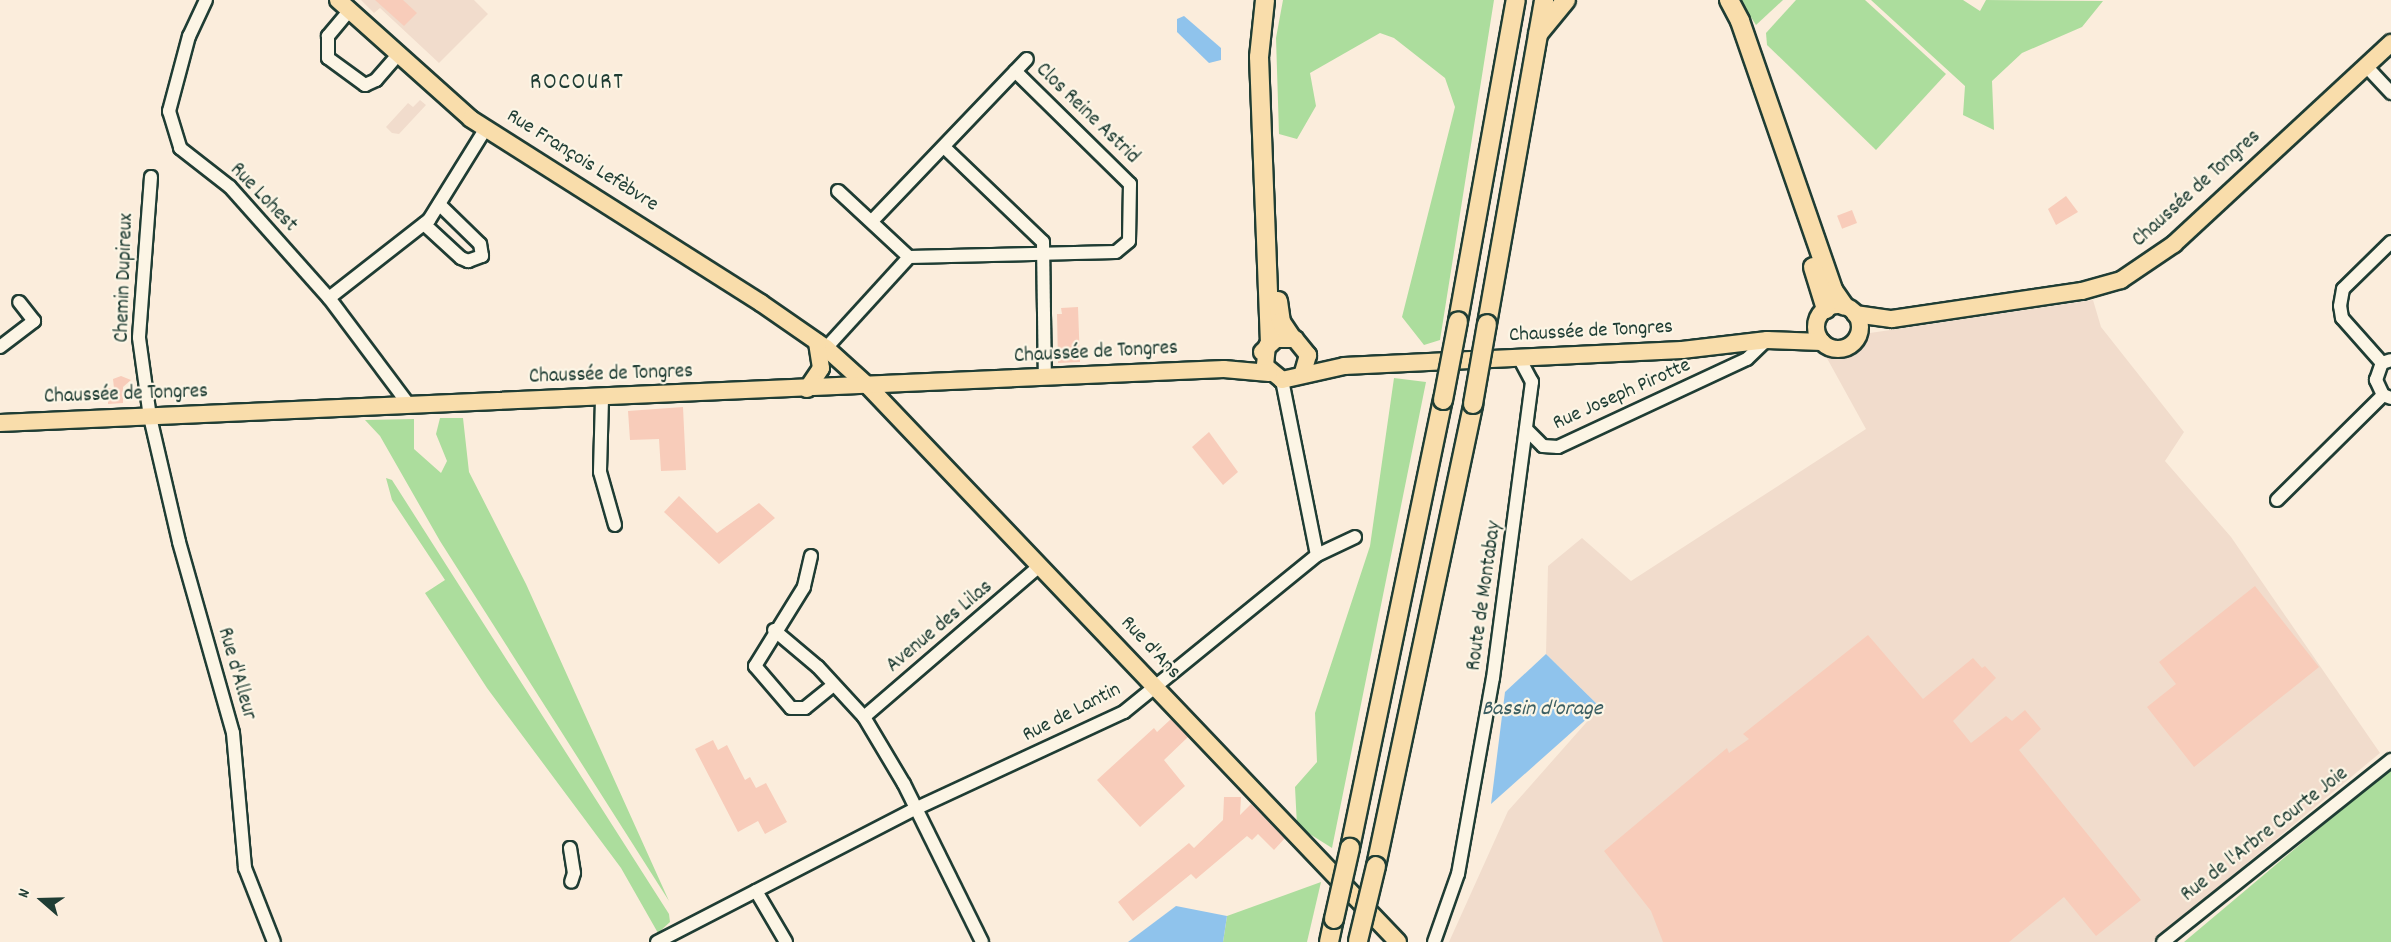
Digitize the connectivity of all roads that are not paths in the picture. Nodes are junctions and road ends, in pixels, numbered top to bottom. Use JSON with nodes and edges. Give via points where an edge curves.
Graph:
{"nodes":[{"id":1,"x":206,"y":0,"type":"edge"},
{"id":2,"x":1265,"y":0,"type":"edge"},
{"id":3,"x":1277,"y":0,"type":"edge"},
{"id":4,"x":1503,"y":0,"type":"edge"},
{"id":5,"x":1516,"y":0,"type":"edge"},
{"id":6,"x":1544,"y":0,"type":"edge"},
{"id":7,"x":1566,"y":0,"type":"edge"},
{"id":8,"x":1718,"y":0,"type":"edge"},
{"id":9,"x":1729,"y":0,"type":"edge"},
{"id":10,"x":344,"y":5,"type":"edge"},
{"id":11,"x":1512,"y":22,"type":"junction"},
{"id":12,"x":1538,"y":34,"type":"junction"},
{"id":13,"x":2391,"y":43,"type":"edge"},
{"id":14,"x":397,"y":56,"type":"junction"},
{"id":15,"x":1027,"y":59,"type":"dead end"},
{"id":16,"x":2366,"y":66,"type":"junction"},
{"id":17,"x":1015,"y":71,"type":"junction"},
{"id":18,"x":2391,"y":93,"type":"edge"},
{"id":19,"x":486,"y":128,"type":"junction"},
{"id":20,"x":944,"y":147,"type":"junction"},
{"id":21,"x":151,"y":177,"type":"dead end"},
{"id":22,"x":838,"y":191,"type":"dead end"},
{"id":23,"x":439,"y":204,"type":"junction"},
{"id":24,"x":872,"y":221,"type":"junction"},
{"id":25,"x":424,"y":224,"type":"junction"},
{"id":26,"x":2391,"y":242,"type":"edge"},
{"id":27,"x":1044,"y":254,"type":"junction"},
{"id":28,"x":909,"y":257,"type":"junction"},
{"id":29,"x":329,"y":298,"type":"junction"},
{"id":30,"x":19,"y":302,"type":"dead end"},
{"id":31,"x":1836,"y":312,"type":"junction"},
{"id":32,"x":1892,"y":319,"type":"junction"},
{"id":33,"x":1858,"y":333,"type":"junction"},
{"id":34,"x":1291,"y":337,"type":"junction"},
{"id":35,"x":1767,"y":340,"type":"junction"},
{"id":36,"x":1822,"y":342,"type":"junction"},
{"id":37,"x":1269,"y":344,"type":"junction"},
{"id":38,"x":821,"y":345,"type":"junction"},
{"id":39,"x":0,"y":347,"type":"edge"},
{"id":40,"x":1308,"y":355,"type":"junction"},
{"id":41,"x":1520,"y":359,"type":"junction"},
{"id":42,"x":2386,"y":362,"type":"edge"},
{"id":43,"x":1344,"y":366,"type":"junction"},
{"id":44,"x":1224,"y":369,"type":"junction"},
{"id":45,"x":1303,"y":373,"type":"junction"},
{"id":46,"x":1276,"y":377,"type":"junction"},
{"id":47,"x":1045,"y":378,"type":"junction"},
{"id":48,"x":906,"y":385,"type":"junction"},
{"id":49,"x":868,"y":386,"type":"junction"},
{"id":50,"x":807,"y":389,"type":"junction"},
{"id":51,"x":2387,"y":397,"type":"edge"},
{"id":52,"x":602,"y":399,"type":"junction"},
{"id":53,"x":409,"y":405,"type":"junction"},
{"id":54,"x":891,"y":408,"type":"junction"},
{"id":55,"x":150,"y":417,"type":"junction"},
{"id":56,"x":0,"y":423,"type":"edge"},
{"id":57,"x":1526,"y":429,"type":"junction"},
{"id":58,"x":2277,"y":500,"type":"dead end"},
{"id":59,"x":615,"y":525,"type":"dead end"},
{"id":60,"x":1355,"y":537,"type":"dead end"},
{"id":61,"x":1317,"y":555,"type":"junction"},
{"id":62,"x":811,"y":556,"type":"dead end"},
{"id":63,"x":1041,"y":565,"type":"junction"},
{"id":64,"x":774,"y":630,"type":"junction"},
{"id":65,"x":833,"y":685,"type":"junction"},
{"id":66,"x":1156,"y":688,"type":"junction"},
{"id":67,"x":864,"y":717,"type":"junction"},
{"id":68,"x":2391,"y":760,"type":"edge"},
{"id":69,"x":915,"y":810,"type":"junction"},
{"id":70,"x":570,"y":848,"type":"dead end"},
{"id":71,"x":571,"y":882,"type":"dead end"},
{"id":72,"x":756,"y":891,"type":"junction"},
{"id":73,"x":1358,"y":941,"type":"edge"},
{"id":74,"x":273,"y":942,"type":"edge"},
{"id":75,"x":657,"y":942,"type":"edge"},
{"id":76,"x":786,"y":942,"type":"edge"},
{"id":77,"x":982,"y":942,"type":"edge"},
{"id":78,"x":1329,"y":942,"type":"edge"},
{"id":79,"x":1398,"y":942,"type":"edge"},
{"id":80,"x":1434,"y":942,"type":"edge"},
{"id":81,"x":2163,"y":942,"type":"edge"}],
"edges":[{"from":1,"to":29,"type":"street","name":"Rue Lohest","via":[[194,21],[180,66],[170,111],[172,130],[180,148],[230,187]]},
{"from":2,"to":37,"type":"highway","via":[[1259,57]]},
{"from":3,"to":34,"type":"highway","via":[[1268,43],[1279,306]]},
{"from":4,"to":11,"type":"highway"},
{"from":5,"to":11,"type":"highway"},
{"from":6,"to":12,"type":"highway"},
{"from":7,"to":12,"type":"highway"},
{"from":8,"to":31,"type":"highway","via":[[1733,26]]},
{"from":9,"to":31,"type":"highway","via":[[1740,21],[1833,290]]},
{"from":10,"to":14,"type":"main road","name":"Rue François Lefèbvre"},
{"from":10,"to":14,"type":"street","via":[[328,36],[328,58],[354,81],[365,85],[376,80]]},
{"from":11,"to":78,"type":"highway","bridge":true,"via":[[1443,400]]},
{"from":12,"to":73,"type":"highway","bridge":true,"via":[[1473,404]]},
{"from":13,"to":16,"type":"main road","name":"Chaussée de Tongres"},
{"from":14,"to":19,"type":"main road","name":"Rue François Lefèbvre","via":[[454,107]]},
{"from":15,"to":17,"type":"street","name":"Clos Reine Astrid"},
{"from":16,"to":18,"type":"street"},
{"from":16,"to":32,"type":"main road","name":"Chaussée de Tongres","via":[[2174,244],[2121,280],[2082,291]]},
{"from":17,"to":20,"type":"street","name":"Clos Reine Astrid"},
{"from":17,"to":27,"type":"street","name":"Clos Reine Astrid","via":[[1130,184],[1129,241],[1116,252]]},
{"from":19,"to":23,"type":"street"},
{"from":19,"to":38,"type":"main road","name":"Rue François Lefèbvre","via":[[653,231]]},
{"from":20,"to":24,"type":"street","name":"Clos Reine Astrid"},
{"from":20,"to":27,"type":"street","via":[[1043,242]]},
{"from":21,"to":55,"type":"street","name":"Chemin Dupireux","via":[[139,338]]},
{"from":22,"to":24,"type":"street"},
{"from":23,"to":25,"type":"street"},
{"from":23,"to":25,"type":"street","via":[[480,244],[482,256],[468,261],[461,258]]},
{"from":24,"to":28,"type":"street"},
{"from":25,"to":29,"type":"street"},
{"from":26,"to":42,"type":"street","via":[[2343,289],[2340,306],[2342,318]]},
{"from":27,"to":28,"type":"street","name":"Clos Reine Astrid"},
{"from":27,"to":47,"type":"street"},
{"from":28,"to":38,"type":"street"},
{"from":29,"to":53,"type":"street","name":"Rue Lohest"},
{"from":30,"to":39,"type":"street","via":[[34,321]]},
{"from":31,"to":32,"type":"main road","name":"Chaussée de Tongres"},
{"from":31,"to":33,"type":"main road"},
{"from":31,"to":35,"type":"main road","name":"Chaussée de Tongres"},
{"from":31,"to":36,"type":"main road","via":[[1816,332]]},
{"from":32,"to":33,"type":"main road","name":"Chaussée de Tongres"},
{"from":33,"to":36,"type":"main road","name":"Chaussée de Tongres","via":[[1840,349]]},
{"from":34,"to":37,"type":"main road","name":"Chaussée de Tongres"},
{"from":34,"to":40,"type":"main road","name":"Chaussée de Tongres"},
{"from":35,"to":36,"type":"main road","name":"Chaussée de Tongres"},
{"from":35,"to":41,"type":"main road","name":"Chaussée de Tongres"},
{"from":35,"to":57,"type":"street","name":"Rue Joseph Pirotte","via":[[1747,359],[1558,447],[1543,446]]},
{"from":37,"to":44,"type":"main road","name":"Chaussée de Tongres","via":[[1254,359]]},
{"from":37,"to":46,"type":"main road","via":[[1264,360]]},
{"from":38,"to":49,"type":"main road","name":"Rue François Lefèbvre"},
{"from":38,"to":50,"type":"main road","via":[[821,368]]},
{"from":40,"to":43,"type":"main road","name":"Chaussée de Tongres"},
{"from":40,"to":45,"type":"main road"},
{"from":41,"to":43,"type":"main road","name":"Chaussée de Tongres"},
{"from":41,"to":57,"type":"street","name":"Rue Joseph Pirotte","via":[[1532,382]]},
{"from":42,"to":51,"type":"street","via":[[2376,380]]},
{"from":43,"to":45,"type":"main road","name":"Chaussée de Tongres"},
{"from":44,"to":46,"type":"main road","name":"Chaussée de Tongres"},
{"from":44,"to":47,"type":"main road","name":"Chaussée de Tongres"},
{"from":45,"to":46,"type":"main road","name":"Chaussée de Tongres"},
{"from":46,"to":61,"type":"street"},
{"from":47,"to":48,"type":"main road","name":"Chaussée de Tongres"},
{"from":48,"to":49,"type":"main road","name":"Chaussée de Tongres"},
{"from":48,"to":54,"type":"main road"},
{"from":49,"to":50,"type":"main road","name":"Chaussée de Tongres"},
{"from":49,"to":54,"type":"main road","name":"Rue d'Ans"},
{"from":50,"to":52,"type":"main road","name":"Chaussée de Tongres"},
{"from":51,"to":58,"type":"street"},
{"from":52,"to":53,"type":"main road","name":"Chaussée de Tongres"},
{"from":52,"to":59,"type":"street","via":[[600,472]]},
{"from":53,"to":55,"type":"main road","name":"Chaussée de Tongres"},
{"from":54,"to":63,"type":"main road","name":"Rue d'Ans"},
{"from":55,"to":56,"type":"main road","name":"Chaussée de Tongres"},
{"from":55,"to":74,"type":"street","name":"Rue d'Alleur","via":[[179,542],[233,733],[245,868]]},
{"from":57,"to":80,"type":"street","name":"Route de Montabay","via":[[1484,738],[1458,874]]},
{"from":60,"to":61,"type":"street","name":"Rue de Lantin"},
{"from":61,"to":66,"type":"street","name":"Rue de Lantin"},
{"from":62,"to":64,"type":"street","via":[[804,587]]},
{"from":63,"to":66,"type":"main road","name":"Rue d'Ans"},
{"from":63,"to":67,"type":"street","name":"Avenue des Lilas"},
{"from":64,"to":65,"type":"street"},
{"from":64,"to":65,"type":"street","via":[[755,666],[791,708],[805,708]]},
{"from":65,"to":67,"type":"street"},
{"from":66,"to":69,"type":"street","name":"Rue de Lantin","via":[[1124,712]]},
{"from":66,"to":79,"type":"main road","name":"Rue d'Ans"},
{"from":67,"to":69,"type":"street"},
{"from":68,"to":81,"type":"street","name":"Rue de l'Arbre Courte Joie"},
{"from":69,"to":72,"type":"street","name":"Rue de Lantin"},
{"from":69,"to":77,"type":"street"},
{"from":70,"to":71,"type":"street","via":[[574,873]]},
{"from":72,"to":75,"type":"street","name":"Rue de Lantin"},
{"from":72,"to":76,"type":"street"}]}
